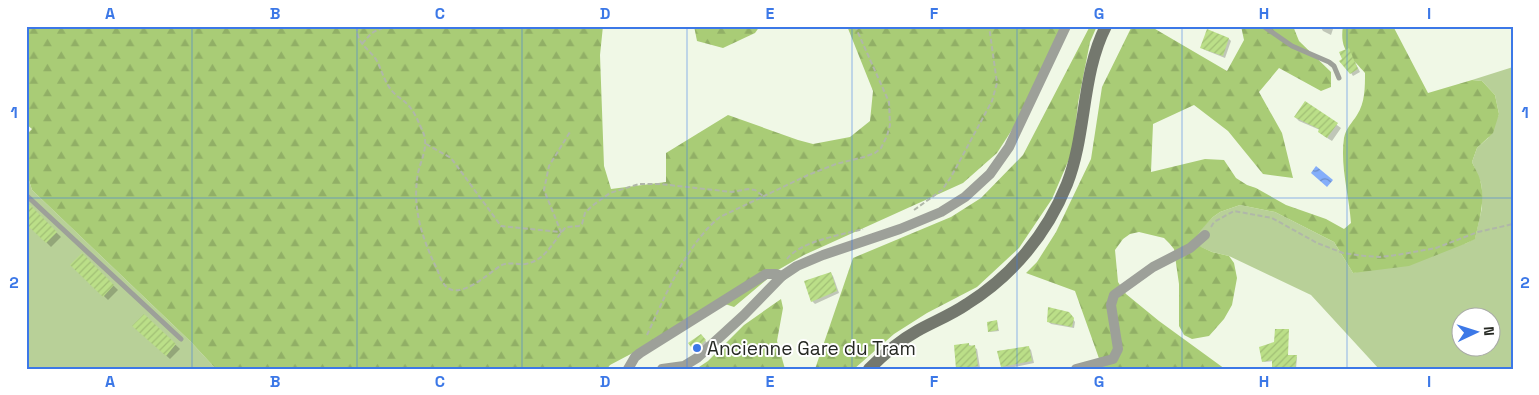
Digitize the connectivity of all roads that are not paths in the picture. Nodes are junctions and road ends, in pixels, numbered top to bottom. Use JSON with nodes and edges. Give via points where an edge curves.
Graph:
{"nodes":[{"id":1,"x":1066,"y":26,"type":"edge"},
{"id":2,"x":1106,"y":26,"type":"edge"},
{"id":3,"x":1263,"y":26,"type":"edge"},
{"id":4,"x":1340,"y":78,"type":"dead end"},
{"id":5,"x":26,"y":195,"type":"edge"},
{"id":6,"x":1205,"y":235,"type":"road end"},
{"id":7,"x":782,"y":276,"type":"junction"},
{"id":8,"x":181,"y":339,"type":"dead end"},
{"id":9,"x":628,"y":369,"type":"edge"},
{"id":10,"x":662,"y":369,"type":"edge"},
{"id":11,"x":869,"y":369,"type":"edge"},
{"id":12,"x":1076,"y":369,"type":"edge"}],
"edges":[{"from":1,"to":7,"type":"street","via":[[1009,147],[990,174],[965,197],[941,212],[822,255]]},
{"from":2,"to":11,"type":"main road","via":[[1094,56],[1073,168],[1056,208],[1037,240],[987,291],[907,338]]},
{"from":3,"to":4,"type":"lane","via":[[1292,46],[1329,62]]},
{"from":5,"to":8,"type":"lane"},
{"from":6,"to":12,"type":"street","via":[[1190,248],[1153,267],[1114,295],[1111,305],[1118,349],[1113,359]]},
{"from":7,"to":9,"type":"street","via":[[766,274],[640,353]]},
{"from":7,"to":10,"type":"street","via":[[697,358],[684,366]]}]}
